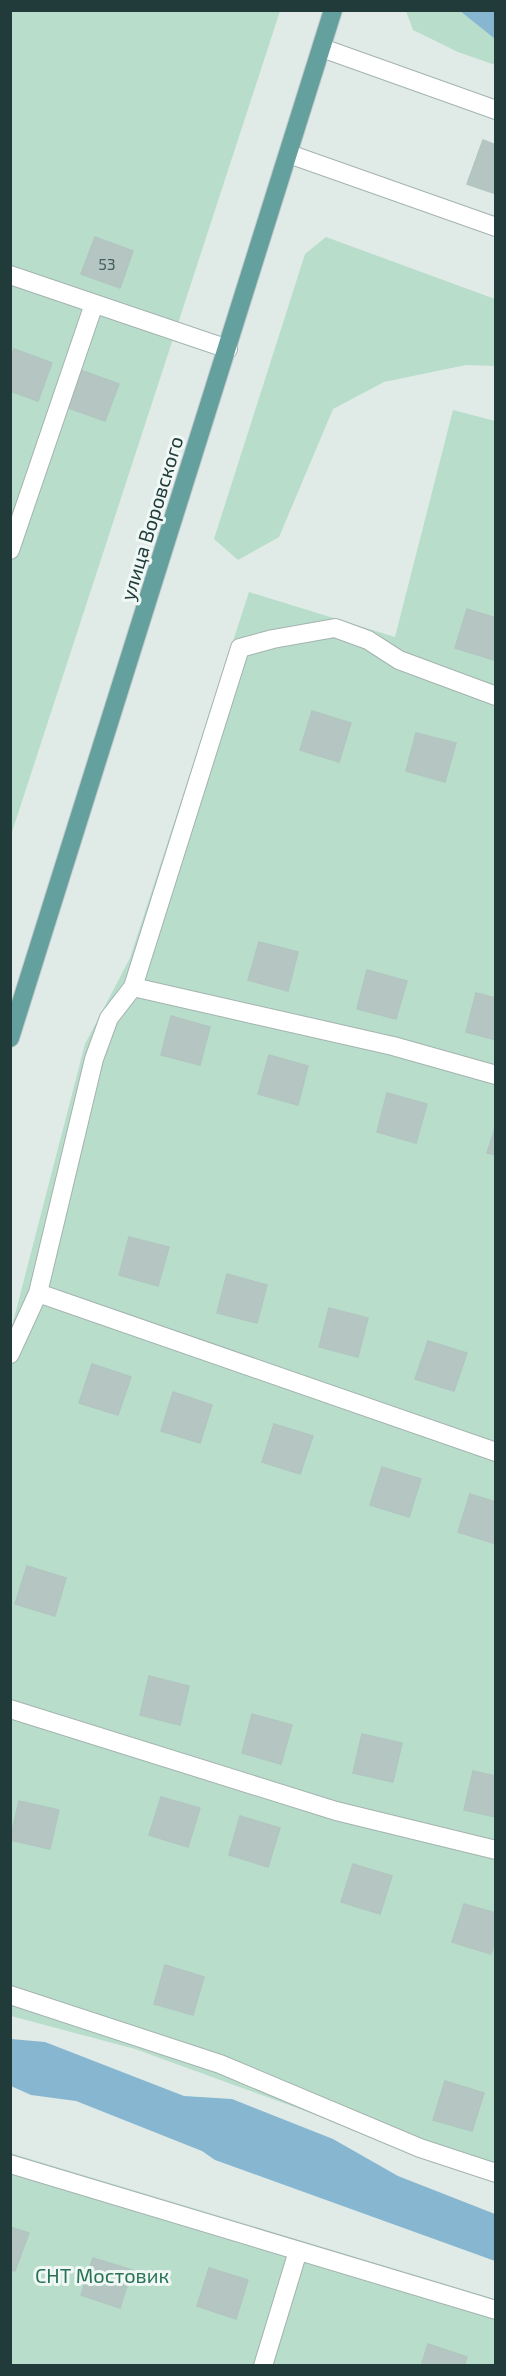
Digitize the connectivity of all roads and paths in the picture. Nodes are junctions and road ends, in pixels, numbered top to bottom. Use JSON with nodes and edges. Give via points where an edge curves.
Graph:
{"nodes":[{"id":1,"x":333,"y":10,"type":"edge"},
{"id":2,"x":322,"y":48,"type":"junction"},
{"id":3,"x":495,"y":110,"type":"edge"},
{"id":4,"x":289,"y":153,"type":"junction"},
{"id":5,"x":495,"y":227,"type":"edge"},
{"id":6,"x":10,"y":275,"type":"edge"},
{"id":7,"x":94,"y":304,"type":"junction"},
{"id":8,"x":228,"y":349,"type":"junction"},
{"id":9,"x":10,"y":550,"type":"edge"},
{"id":10,"x":495,"y":696,"type":"edge"},
{"id":11,"x":133,"y":987,"type":"junction"},
{"id":12,"x":10,"y":1038,"type":"edge"},
{"id":13,"x":495,"y":1075,"type":"edge"},
{"id":14,"x":38,"y":1293,"type":"junction"},
{"id":15,"x":10,"y":1354,"type":"edge"},
{"id":16,"x":495,"y":1452,"type":"edge"},
{"id":17,"x":10,"y":1709,"type":"edge"},
{"id":18,"x":495,"y":1850,"type":"edge"},
{"id":19,"x":10,"y":1995,"type":"edge"},
{"id":20,"x":10,"y":2164,"type":"edge"},
{"id":21,"x":495,"y":2173,"type":"edge"},
{"id":22,"x":298,"y":2251,"type":"junction"},
{"id":23,"x":495,"y":2310,"type":"edge"},
{"id":24,"x":264,"y":2366,"type":"edge"}],
"edges":[{"from":1,"to":2,"type":"main road","name":"улица Воровского"},
{"from":2,"to":3,"type":"lane"},
{"from":2,"to":4,"type":"main road","name":"улица Воровского"},
{"from":4,"to":5,"type":"lane"},
{"from":4,"to":8,"type":"main road","name":"улица Воровского"},
{"from":6,"to":7,"type":"lane"},
{"from":7,"to":8,"type":"lane"},
{"from":7,"to":9,"type":"lane"},
{"from":8,"to":12,"type":"main road","name":"улица Воровского"},
{"from":10,"to":11,"type":"lane","via":[[399,660],[368,640],[335,628],[240,648]]},
{"from":11,"to":13,"type":"lane","via":[[393,1046]]},
{"from":11,"to":14,"type":"lane","via":[[109,1018],[94,1059]]},
{"from":14,"to":15,"type":"lane"},
{"from":14,"to":16,"type":"lane"},
{"from":17,"to":18,"type":"lane","via":[[336,1811]]},
{"from":19,"to":21,"type":"lane","via":[[220,2064],[420,2148]]},
{"from":20,"to":22,"type":"lane"},
{"from":22,"to":23,"type":"lane"},
{"from":22,"to":24,"type":"lane"}]}
